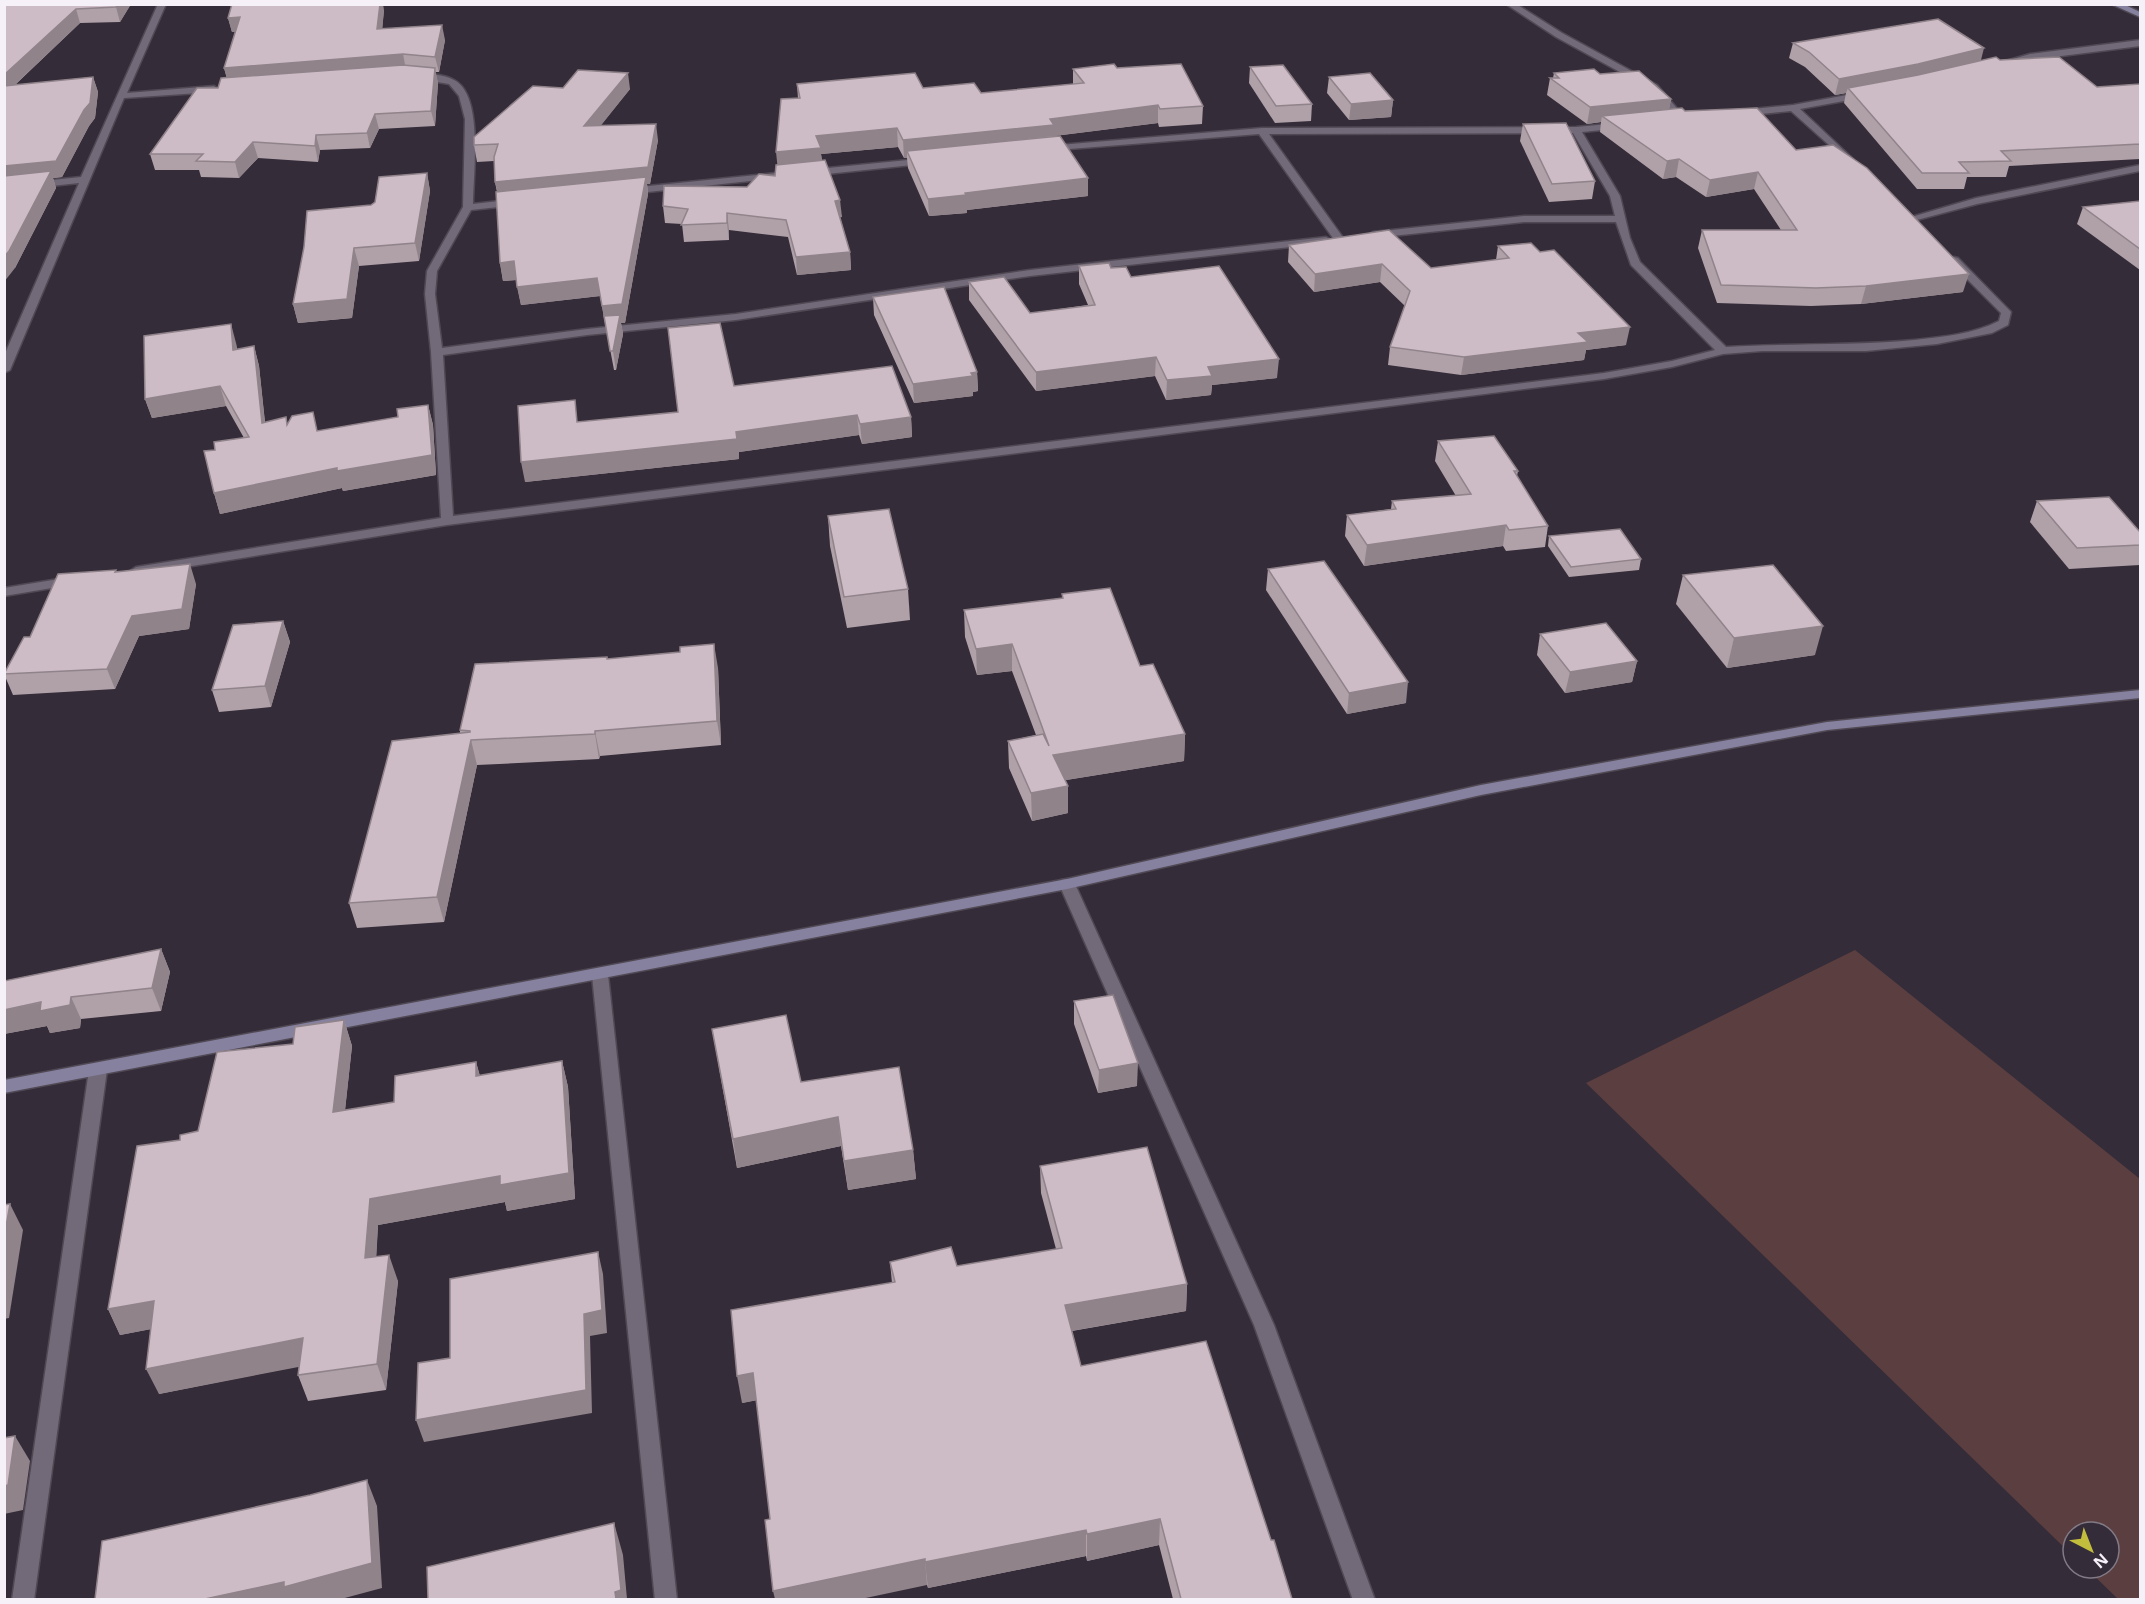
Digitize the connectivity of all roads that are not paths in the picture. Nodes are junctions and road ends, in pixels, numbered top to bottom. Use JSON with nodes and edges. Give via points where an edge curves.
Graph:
{"nodes":[{"id":1,"x":162,"y":4,"type":"edge"},
{"id":2,"x":1510,"y":4,"type":"edge"},
{"id":3,"x":2115,"y":4,"type":"edge"},
{"id":4,"x":2140,"y":15,"type":"edge"},
{"id":5,"x":2140,"y":43,"type":"edge"},
{"id":6,"x":1990,"y":66,"type":"edge"},
{"id":7,"x":406,"y":75,"type":"edge"},
{"id":8,"x":228,"y":88,"type":"edge"},
{"id":9,"x":1870,"y":93,"type":"edge"},
{"id":10,"x":121,"y":96,"type":"junction"},
{"id":11,"x":1793,"y":108,"type":"junction"},
{"id":12,"x":1737,"y":113,"type":"edge"},
{"id":13,"x":1692,"y":118,"type":"edge"},
{"id":14,"x":1681,"y":119,"type":"junction"},
{"id":15,"x":1669,"y":120,"type":"edge"},
{"id":16,"x":1634,"y":124,"type":"edge"},
{"id":17,"x":1576,"y":130,"type":"junction"},
{"id":18,"x":1262,"y":131,"type":"junction"},
{"id":19,"x":1036,"y":150,"type":"edge"},
{"id":20,"x":942,"y":160,"type":"edge"},
{"id":21,"x":1853,"y":163,"type":"edge"},
{"id":22,"x":2140,"y":168,"type":"edge"},
{"id":23,"x":802,"y":173,"type":"edge"},
{"id":24,"x":790,"y":174,"type":"edge"},
{"id":25,"x":85,"y":180,"type":"junction"},
{"id":26,"x":4,"y":188,"type":"edge"},
{"id":27,"x":617,"y":192,"type":"edge"},
{"id":28,"x":525,"y":201,"type":"edge"},
{"id":29,"x":468,"y":207,"type":"junction"},
{"id":30,"x":1904,"y":211,"type":"edge"},
{"id":31,"x":1912,"y":218,"type":"junction"},
{"id":32,"x":1622,"y":219,"type":"junction"},
{"id":33,"x":1921,"y":227,"type":"edge"},
{"id":34,"x":1339,"y":239,"type":"junction"},
{"id":35,"x":1946,"y":252,"type":"edge"},
{"id":36,"x":1723,"y":351,"type":"junction"},
{"id":37,"x":437,"y":352,"type":"junction"},
{"id":38,"x":4,"y":370,"type":"edge"},
{"id":39,"x":447,"y":521,"type":"junction"},
{"id":40,"x":121,"y":573,"type":"edge"},
{"id":41,"x":86,"y":579,"type":"edge"},
{"id":42,"x":4,"y":592,"type":"edge"},
{"id":43,"x":2140,"y":694,"type":"edge"},
{"id":44,"x":1067,"y":884,"type":"junction"},
{"id":45,"x":600,"y":975,"type":"junction"},
{"id":46,"x":98,"y":1070,"type":"junction"},
{"id":47,"x":4,"y":1087,"type":"edge"},
{"id":48,"x":23,"y":1599,"type":"edge"},
{"id":49,"x":666,"y":1599,"type":"edge"},
{"id":50,"x":1364,"y":1599,"type":"edge"}],
"edges":[{"from":1,"to":10,"type":"street"},
{"from":2,"to":14,"type":"street","via":[[1654,87]]},
{"from":3,"to":4,"type":"street"},
{"from":5,"to":6,"type":"street"},
{"from":7,"to":29,"type":"street","via":[[452,82],[463,96],[470,119]]},
{"from":8,"to":10,"type":"street"},
{"from":9,"to":11,"type":"street"},
{"from":10,"to":25,"type":"street"},
{"from":11,"to":12,"type":"street"},
{"from":11,"to":21,"type":"street"},
{"from":13,"to":14,"type":"street"},
{"from":14,"to":15,"type":"street"},
{"from":16,"to":17,"type":"street"},
{"from":17,"to":18,"type":"street"},
{"from":17,"to":32,"type":"street","via":[[1614,196]]},
{"from":18,"to":19,"type":"street"},
{"from":18,"to":34,"type":"street"},
{"from":20,"to":23,"type":"street"},
{"from":22,"to":31,"type":"street"},
{"from":24,"to":27,"type":"street"},
{"from":25,"to":26,"type":"street"},
{"from":25,"to":38,"type":"street"},
{"from":28,"to":29,"type":"street"},
{"from":29,"to":37,"type":"street","via":[[432,271],[430,294]]},
{"from":30,"to":31,"type":"street"},
{"from":31,"to":33,"type":"street"},
{"from":32,"to":34,"type":"street","via":[[1524,219]]},
{"from":32,"to":36,"type":"street","via":[[1635,263]]},
{"from":34,"to":37,"type":"street","via":[[1030,273],[736,317]]},
{"from":35,"to":36,"type":"street","via":[[2006,312],[2004,323],[1988,331],[1937,341],[1866,348]]},
{"from":36,"to":39,"type":"street","via":[[1593,378]]},
{"from":37,"to":39,"type":"street"},
{"from":39,"to":40,"type":"street"},
{"from":41,"to":42,"type":"street"},
{"from":43,"to":44,"type":"street","via":[[1827,726],[1481,790]]},
{"from":44,"to":45,"type":"street"},
{"from":44,"to":50,"type":"street","via":[[1263,1325]]},
{"from":45,"to":46,"type":"street"},
{"from":45,"to":49,"type":"street"},
{"from":46,"to":47,"type":"street"},
{"from":46,"to":48,"type":"street"}]}
